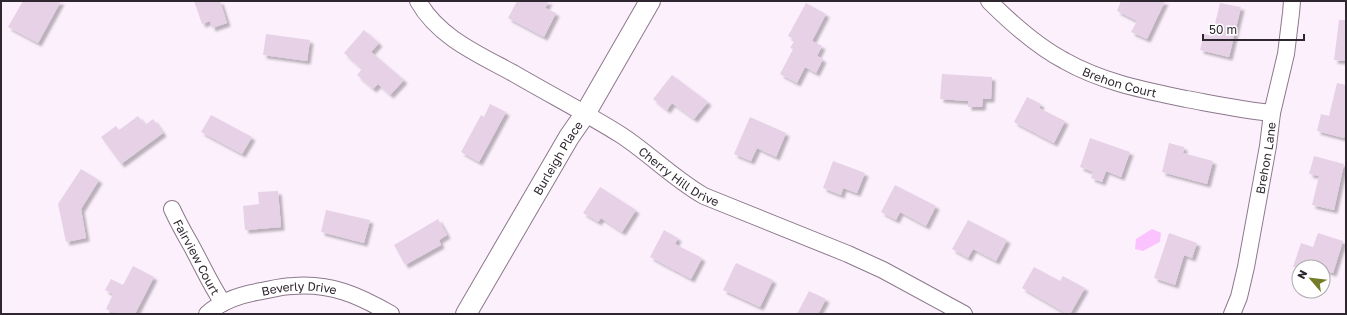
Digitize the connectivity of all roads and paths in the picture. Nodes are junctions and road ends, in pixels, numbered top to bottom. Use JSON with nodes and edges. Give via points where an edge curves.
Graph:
{"nodes":[{"id":1,"x":418,"y":1,"type":"edge"},
{"id":2,"x":650,"y":1,"type":"edge"},
{"id":3,"x":989,"y":1,"type":"edge"},
{"id":4,"x":1292,"y":1,"type":"edge"},
{"id":5,"x":1272,"y":113,"type":"junction"},
{"id":6,"x":585,"y":114,"type":"junction"},
{"id":7,"x":172,"y":209,"type":"dead end"},
{"id":8,"x":222,"y":303,"type":"junction"},
{"id":9,"x":207,"y":314,"type":"edge"},
{"id":10,"x":391,"y":314,"type":"edge"},
{"id":11,"x":466,"y":314,"type":"edge"},
{"id":12,"x":964,"y":314,"type":"edge"},
{"id":13,"x":1232,"y":314,"type":"edge"}],
"edges":[{"from":1,"to":6,"type":"street","name":"Cherry Hill Drive","via":[[424,12],[448,35]]},
{"from":2,"to":6,"type":"street","name":"Burleigh Place"},
{"from":3,"to":5,"type":"street","name":"Brehon Court","via":[[1043,47],[1064,61],[1099,77],[1145,91]]},
{"from":4,"to":5,"type":"street","name":"Brehon Lane","via":[[1286,54]]},
{"from":5,"to":13,"type":"street","name":"Brehon Lane","via":[[1246,267]]},
{"from":6,"to":11,"type":"street","name":"Burleigh Place"},
{"from":6,"to":12,"type":"street","name":"Cherry Hill Drive","via":[[622,136],[704,196],[848,254]]},
{"from":7,"to":8,"type":"street","name":"Fairview Court"},
{"from":8,"to":9,"type":"street","name":"Beverly Drive"},
{"from":8,"to":10,"type":"street","name":"Beverly Drive","via":[[256,292],[291,286],[316,286],[353,294]]}]}
